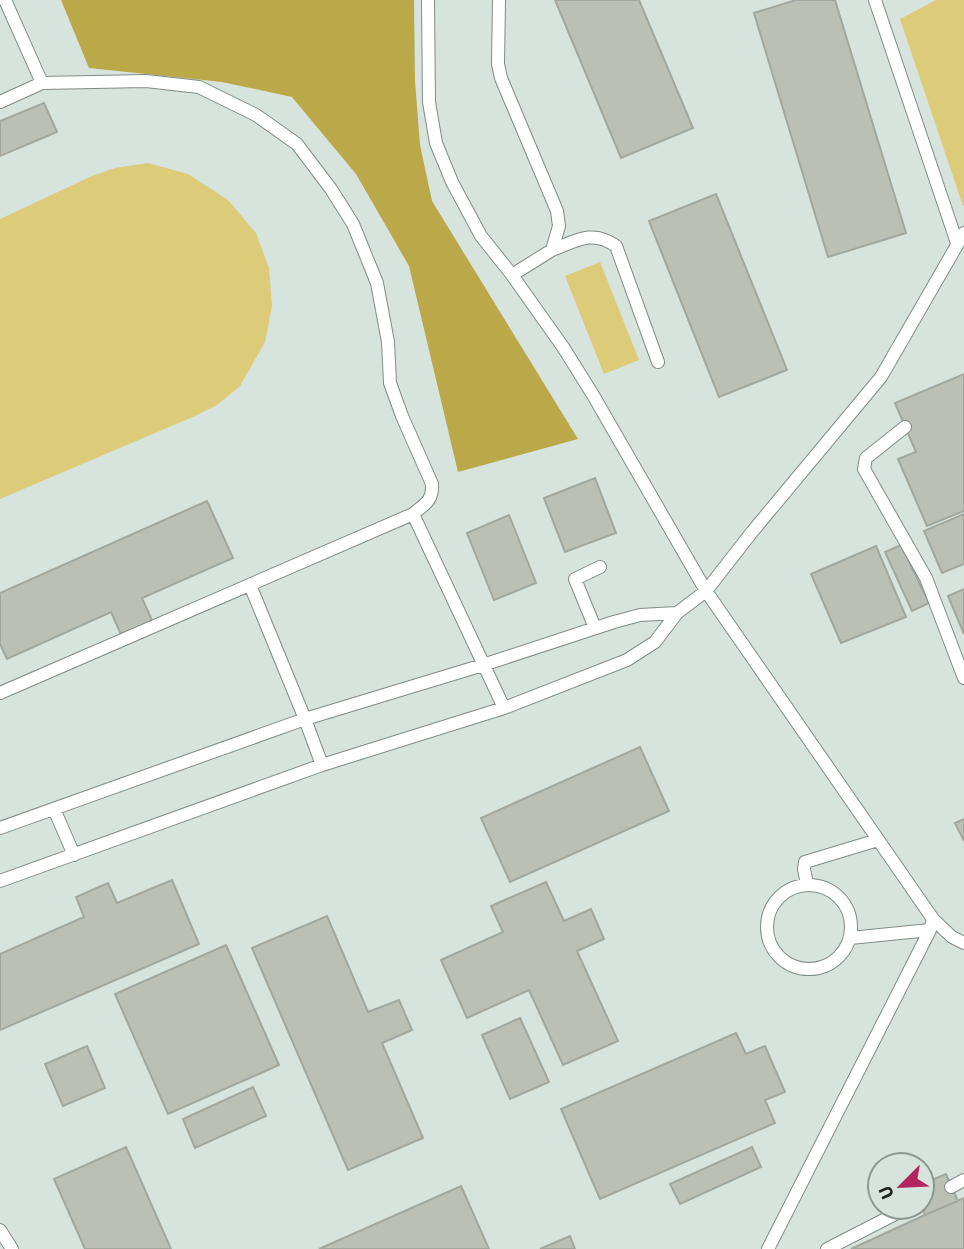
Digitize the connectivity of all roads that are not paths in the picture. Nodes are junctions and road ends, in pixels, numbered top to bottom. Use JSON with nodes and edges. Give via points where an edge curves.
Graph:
{"nodes":[{"id":1,"x":5,"y":0,"type":"edge"},
{"id":2,"x":428,"y":0,"type":"edge"},
{"id":3,"x":499,"y":0,"type":"edge"},
{"id":4,"x":875,"y":0,"type":"edge"},
{"id":5,"x":42,"y":83,"type":"junction"},
{"id":6,"x":0,"y":102,"type":"edge"},
{"id":7,"x":961,"y":238,"type":"edge"},
{"id":8,"x":552,"y":250,"type":"junction"},
{"id":9,"x":513,"y":275,"type":"junction"},
{"id":10,"x":658,"y":362,"type":"dead end"},
{"id":11,"x":905,"y":427,"type":"dead end"},
{"id":12,"x":413,"y":514,"type":"junction"},
{"id":13,"x":600,"y":567,"type":"dead end"},
{"id":14,"x":250,"y":585,"type":"junction"},
{"id":15,"x":706,"y":591,"type":"junction"},
{"id":16,"x":677,"y":613,"type":"junction"},
{"id":17,"x":595,"y":628,"type":"junction"},
{"id":18,"x":484,"y":665,"type":"junction"},
{"id":19,"x":964,"y":678,"type":"edge"},
{"id":20,"x":0,"y":693,"type":"edge"},
{"id":21,"x":504,"y":708,"type":"junction"},
{"id":22,"x":305,"y":719,"type":"junction"},
{"id":23,"x":322,"y":765,"type":"junction"},
{"id":24,"x":54,"y":809,"type":"junction"},
{"id":25,"x":0,"y":828,"type":"edge"},
{"id":26,"x":878,"y":840,"type":"junction"},
{"id":27,"x":74,"y":855,"type":"junction"},
{"id":28,"x":0,"y":881,"type":"edge"},
{"id":29,"x":807,"y":884,"type":"junction"},
{"id":30,"x":931,"y":925,"type":"junction"},
{"id":31,"x":850,"y":938,"type":"junction"},
{"id":32,"x":964,"y":943,"type":"edge"},
{"id":33,"x":964,"y":1180,"type":"edge"},
{"id":34,"x":951,"y":1186,"type":"dead end"},
{"id":35,"x":883,"y":1221,"type":"edge"},
{"id":36,"x":0,"y":1230,"type":"edge"},
{"id":37,"x":12,"y":1249,"type":"edge"},
{"id":38,"x":768,"y":1249,"type":"edge"},
{"id":39,"x":827,"y":1249,"type":"edge"}],
"edges":[{"from":1,"to":5,"type":"lane"},
{"from":2,"to":9,"type":"lane","via":[[429,102],[436,143],[481,236]]},
{"from":3,"to":8,"type":"lane","via":[[498,64],[557,211],[559,226]]},
{"from":4,"to":7,"type":"lane"},
{"from":5,"to":6,"type":"lane"},
{"from":5,"to":12,"type":"lane","via":[[146,81],[199,87],[256,115],[297,144],[353,224],[377,283],[390,383],[432,484],[429,502]]},
{"from":7,"to":15,"type":"lane","via":[[881,377]]},
{"from":8,"to":9,"type":"lane"},
{"from":8,"to":10,"type":"lane","via":[[591,237],[616,246]]},
{"from":9,"to":15,"type":"lane","via":[[593,395]]},
{"from":11,"to":19,"type":"lane","via":[[866,458],[864,469],[926,578]]},
{"from":12,"to":14,"type":"lane"},
{"from":12,"to":18,"type":"lane"},
{"from":13,"to":17,"type":"lane","via":[[575,579]]},
{"from":14,"to":20,"type":"lane"},
{"from":14,"to":22,"type":"lane"},
{"from":15,"to":16,"type":"lane"},
{"from":15,"to":26,"type":"lane"},
{"from":16,"to":17,"type":"lane","via":[[640,615]]},
{"from":16,"to":21,"type":"lane","via":[[655,642],[627,660]]},
{"from":17,"to":18,"type":"lane"},
{"from":18,"to":21,"type":"lane"},
{"from":18,"to":22,"type":"lane"},
{"from":21,"to":23,"type":"lane"},
{"from":22,"to":23,"type":"lane"},
{"from":22,"to":24,"type":"lane"},
{"from":23,"to":27,"type":"lane"},
{"from":24,"to":25,"type":"lane"},
{"from":24,"to":27,"type":"lane"},
{"from":26,"to":29,"type":"lane","via":[[805,862]]},
{"from":26,"to":30,"type":"lane"},
{"from":27,"to":28,"type":"lane"},
{"from":29,"to":31,"type":"lane","via":[[826,888],[842,900],[850,918]]},
{"from":29,"to":31,"type":"lane","via":[[789,889],[774,901],[767,918],[767,937],[776,954],[790,965],[818,968],[842,955]]},
{"from":30,"to":31,"type":"lane"},
{"from":30,"to":32,"type":"lane"},
{"from":30,"to":38,"type":"lane"},
{"from":33,"to":34,"type":"lane"},
{"from":35,"to":39,"type":"lane"},
{"from":36,"to":37,"type":"lane"}]}
